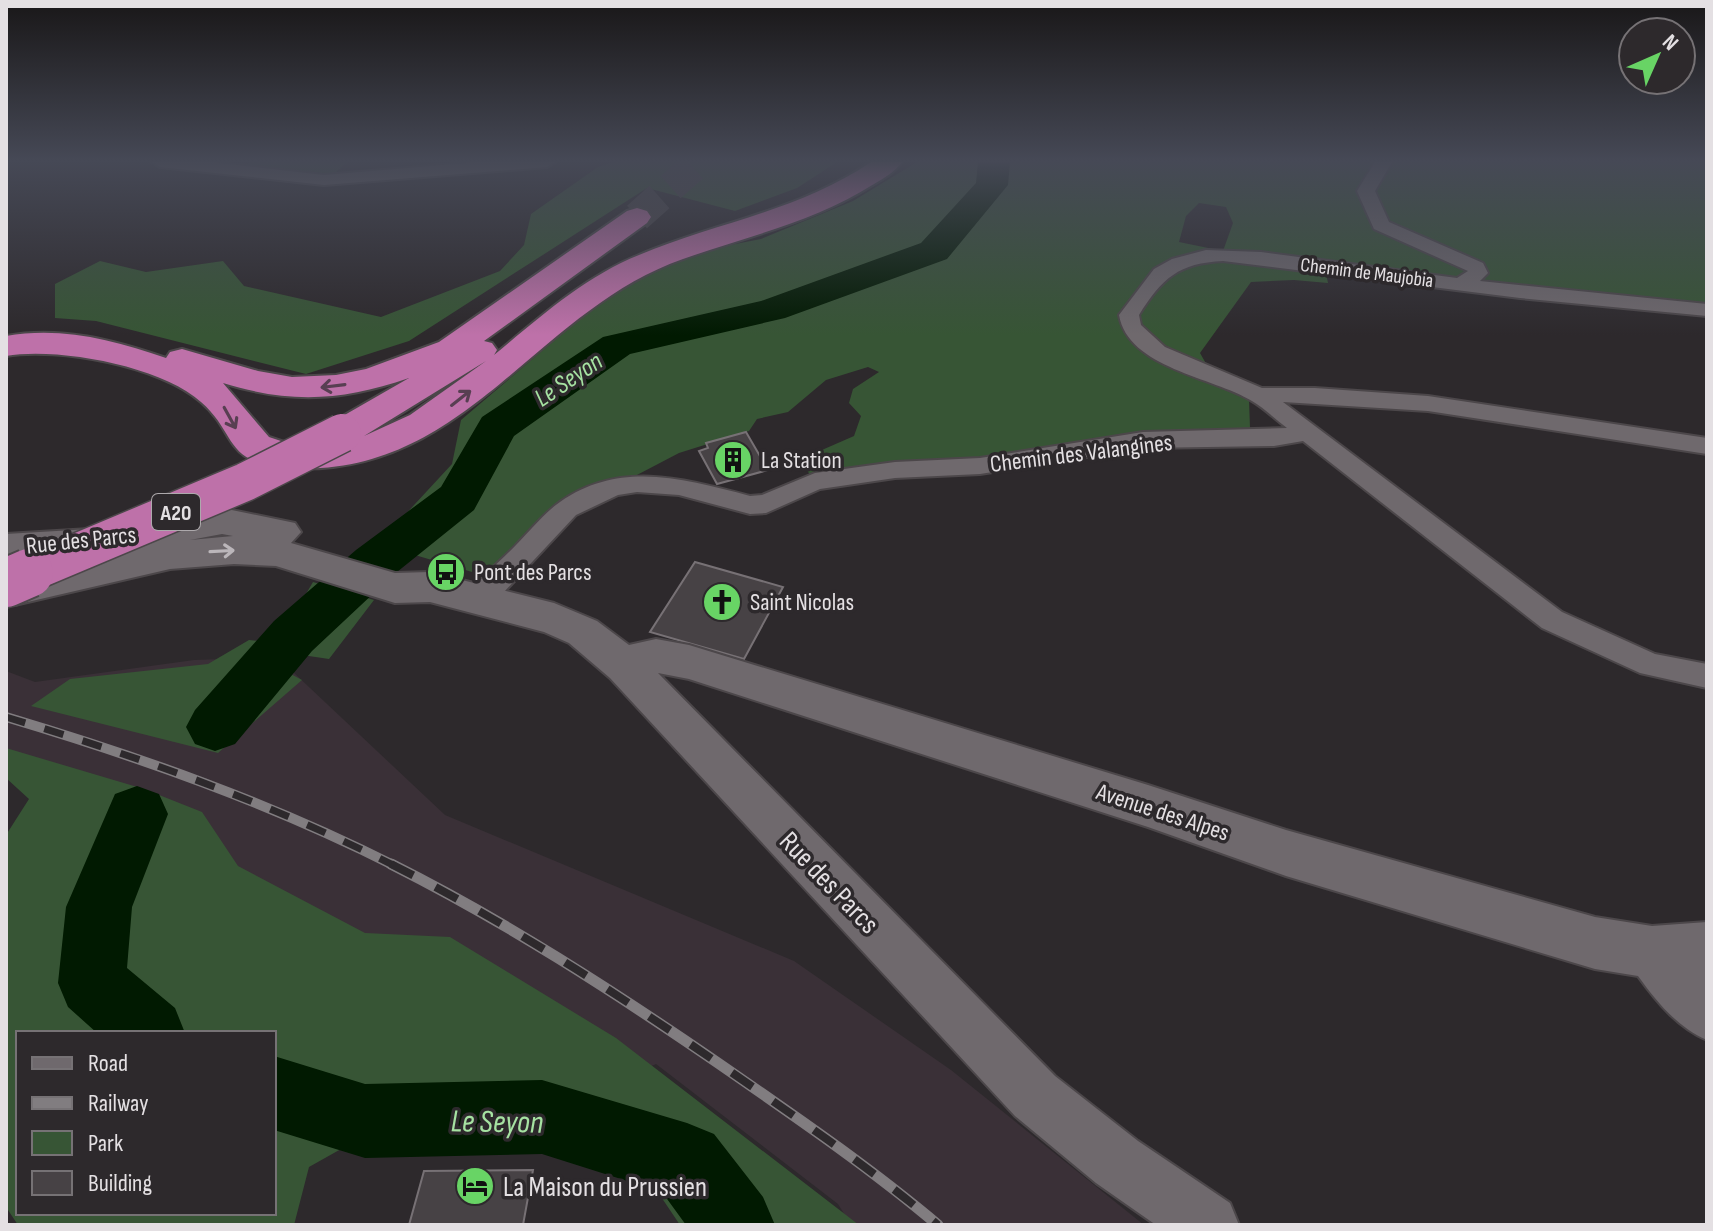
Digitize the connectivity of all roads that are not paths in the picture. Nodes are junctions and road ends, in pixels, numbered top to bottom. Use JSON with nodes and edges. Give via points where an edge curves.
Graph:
{"nodes":[{"id":1,"x":634,"y":219,"type":"tunnel mouth"},
{"id":2,"x":737,"y":219,"type":"edge"},
{"id":3,"x":773,"y":219,"type":"edge"},
{"id":4,"x":1379,"y":219,"type":"edge"},
{"id":5,"x":1464,"y":283,"type":"junction"},
{"id":6,"x":1707,"y":310,"type":"edge"},
{"id":7,"x":483,"y":327,"type":"junction"},
{"id":8,"x":6,"y":332,"type":"edge"},
{"id":9,"x":6,"y":346,"type":"edge"},
{"id":10,"x":1259,"y":395,"type":"junction"},
{"id":11,"x":336,"y":428,"type":"junction"},
{"id":12,"x":1310,"y":432,"type":"junction"},
{"id":13,"x":1707,"y":446,"type":"edge"},
{"id":14,"x":6,"y":548,"type":"edge"},
{"id":15,"x":145,"y":560,"type":"junction"},
{"id":16,"x":345,"y":562,"type":"junction"},
{"id":17,"x":6,"y":563,"type":"edge"},
{"id":18,"x":6,"y":583,"type":"edge"},
{"id":19,"x":6,"y":592,"type":"edge"},
{"id":20,"x":480,"y":600,"type":"junction"},
{"id":21,"x":6,"y":615,"type":"edge"},
{"id":22,"x":625,"y":666,"type":"junction"},
{"id":23,"x":1707,"y":676,"type":"edge"},
{"id":24,"x":1707,"y":948,"type":"edge"},
{"id":25,"x":1652,"y":952,"type":"junction"},
{"id":26,"x":1707,"y":1013,"type":"edge"},
{"id":27,"x":1208,"y":1225,"type":"edge"}],
"edges":[{"from":1,"to":7,"type":"highway","number":"A20"},
{"from":2,"to":11,"type":"highway","number":"A20","via":[[665,242],[584,280],[411,395]]},
{"from":9,"to":3,"type":"highway","one_way":true,"via":[[79,344],[170,372],[214,394],[238,432],[264,450],[302,457],[347,453],[395,439],[440,413],[566,310],[624,273]]},
{"from":4,"to":5,"type":"street","via":[[1476,267],[1478,273]]},
{"from":5,"to":6,"type":"street","name":"Chemin de Maujobia"},
{"from":5,"to":10,"type":"street","name":"Chemin de Maujobia","via":[[1210,256],[1175,264],[1147,285],[1129,315],[1141,339],[1157,352]]},
{"from":7,"to":8,"type":"highway","one_way":true,"via":[[394,372],[302,388],[268,385],[92,333],[46,328]]},
{"from":7,"to":11,"type":"highway","number":"A20"},
{"from":10,"to":12,"type":"street","name":"Chemin de Maujobia"},
{"from":10,"to":13,"type":"street","via":[[1306,394],[1484,411]]},
{"from":11,"to":17,"type":"highway","number":"A20"},
{"from":11,"to":18,"type":"highway","number":"A20","bridge":true,"via":[[245,482]]},
{"from":12,"to":20,"type":"street","name":"Chemin des Valangines","via":[[1274,438],[1143,440],[980,466],[895,470],[815,481],[766,504],[750,505],[679,486],[614,487],[567,509]]},
{"from":12,"to":23,"type":"street","via":[[1552,620],[1650,665]]},
{"from":14,"to":16,"type":"main road","name":"Rue des Parcs","via":[[90,543],[222,521],[279,531]]},
{"from":15,"to":16,"type":"main road","name":"Rue des Parcs","one_way":true,"via":[[200,551],[264,551]]},
{"from":15,"to":19,"type":"main road","name":"Rue des Parcs"},
{"from":15,"to":21,"type":"main road","name":"Rue des Parcs"},
{"from":16,"to":20,"type":"main road","name":"Rue des Parcs","via":[[395,588],[430,587]]},
{"from":20,"to":22,"type":"main road","name":"Rue des Parcs","via":[[583,632]]},
{"from":22,"to":25,"type":"main road","name":"Avenue des Alpes","via":[[646,655],[677,658],[1286,853],[1595,943]]},
{"from":22,"to":27,"type":"main road","name":"Rue des Parcs","via":[[1035,1096]]},
{"from":24,"to":25,"type":"main road","name":"Avenue des Alpes"},
{"from":25,"to":26,"type":"main road"}]}
